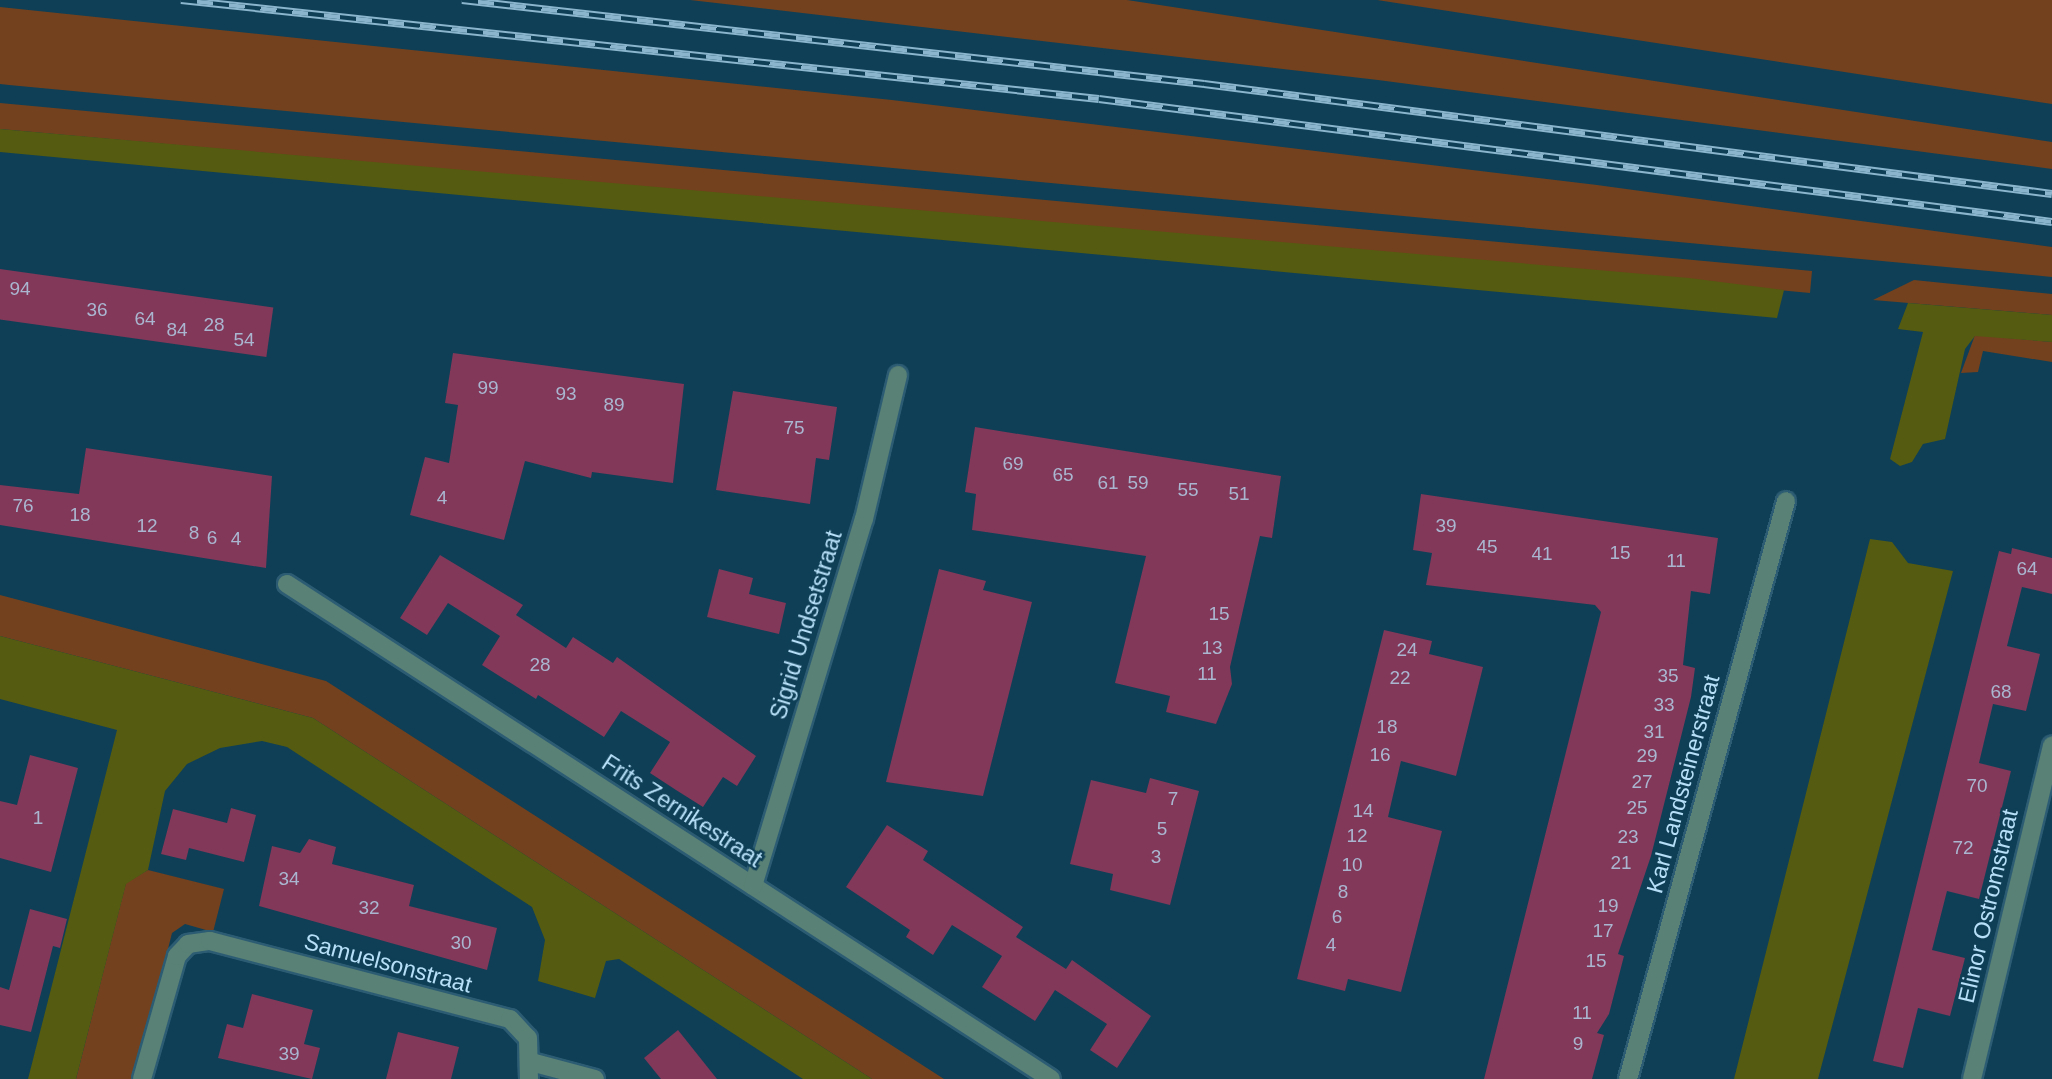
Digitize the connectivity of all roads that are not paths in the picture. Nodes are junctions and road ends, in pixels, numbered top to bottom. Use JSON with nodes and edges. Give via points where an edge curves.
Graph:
{"nodes":[{"id":1,"x":898,"y":375,"type":"dead end"},
{"id":2,"x":1786,"y":501,"type":"dead end"},
{"id":3,"x":287,"y":584,"type":"dead end"},
{"id":4,"x":2052,"y":744,"type":"edge"},
{"id":5,"x":752,"y":886,"type":"junction"},
{"id":6,"x":530,"y":1070,"type":"edge"},
{"id":7,"x":142,"y":1079,"type":"edge"},
{"id":8,"x":595,"y":1079,"type":"edge"},
{"id":9,"x":1051,"y":1079,"type":"edge"},
{"id":10,"x":1628,"y":1079,"type":"edge"},
{"id":11,"x":1972,"y":1079,"type":"edge"}],
"edges":[{"from":1,"to":5,"type":"street","name":"Sigrid Undsetstraat","via":[[864,519]]},
{"from":2,"to":10,"type":"street","name":"Karl Landsteinerstraat"},
{"from":3,"to":5,"type":"street","name":"Frits Zernikestraat"},
{"from":4,"to":11,"type":"street","name":"Elinor Ostromstraat"},
{"from":5,"to":9,"type":"street","name":"Frits Zernikestraat"},
{"from":6,"to":7,"type":"street","name":"Samuelsonstraat","via":[[528,1038],[510,1019],[210,941],[188,944],[167,976]]},
{"from":6,"to":8,"type":"street"}]}
